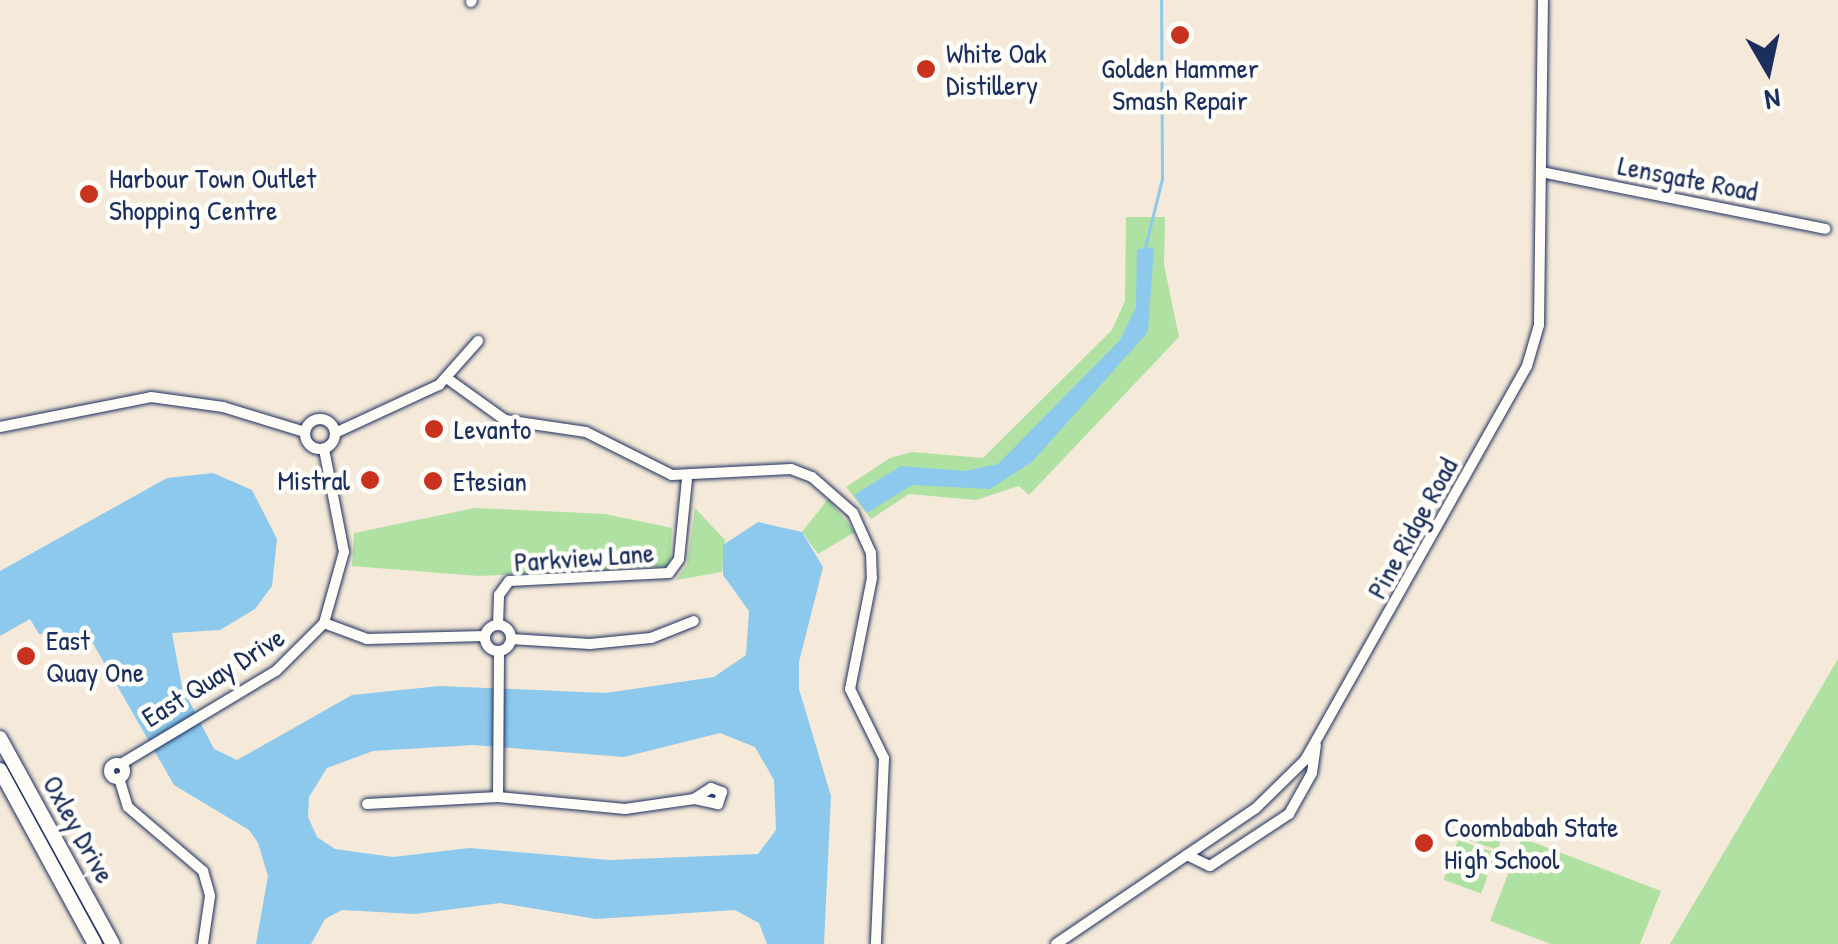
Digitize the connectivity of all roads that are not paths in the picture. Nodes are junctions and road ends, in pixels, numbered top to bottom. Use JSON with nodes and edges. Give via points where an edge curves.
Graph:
{"nodes":[{"id":1,"x":1542,"y":0,"type":"edge"},
{"id":2,"x":1541,"y":172,"type":"junction"},
{"id":3,"x":1826,"y":229,"type":"dead end"},
{"id":4,"x":478,"y":342,"type":"dead end"},
{"id":5,"x":448,"y":379,"type":"junction"},
{"id":6,"x":0,"y":427,"type":"edge"},
{"id":7,"x":305,"y":432,"type":"junction"},
{"id":8,"x":335,"y":433,"type":"junction"},
{"id":9,"x":324,"y":448,"type":"junction"},
{"id":10,"x":688,"y":479,"type":"junction"},
{"id":11,"x":694,"y":621,"type":"dead end"},
{"id":12,"x":324,"y":623,"type":"junction"},
{"id":13,"x":498,"y":624,"type":"junction"},
{"id":14,"x":484,"y":636,"type":"junction"},
{"id":15,"x":511,"y":639,"type":"junction"},
{"id":16,"x":499,"y":650,"type":"junction"},
{"id":17,"x":0,"y":738,"type":"edge"},
{"id":18,"x":1316,"y":744,"type":"junction"},
{"id":19,"x":0,"y":770,"type":"edge"},
{"id":20,"x":1274,"y":794,"type":"junction"},
{"id":21,"x":498,"y":797,"type":"junction"},
{"id":22,"x":694,"y":799,"type":"dead end"},
{"id":23,"x":1294,"y":801,"type":"junction"},
{"id":24,"x":367,"y":804,"type":"dead end"},
{"id":25,"x":1187,"y":855,"type":"junction"},
{"id":26,"x":96,"y":944,"type":"edge"},
{"id":27,"x":113,"y":944,"type":"edge"},
{"id":28,"x":203,"y":944,"type":"edge"},
{"id":29,"x":876,"y":944,"type":"edge"},
{"id":30,"x":1056,"y":944,"type":"edge"}],
"edges":[{"from":1,"to":2,"type":"street","name":"Pine Ridge Road"},
{"from":2,"to":3,"type":"street","name":"Lensgate Road"},
{"from":2,"to":18,"type":"street","name":"Pine Ridge Road","via":[[1534,349]]},
{"from":4,"to":5,"type":"street"},
{"from":5,"to":8,"type":"street","via":[[383,416]]},
{"from":5,"to":10,"type":"street","via":[[505,420],[586,432]]},
{"from":6,"to":7,"type":"street","via":[[150,397],[223,407]]},
{"from":7,"to":8,"type":"street","via":[[319,419]]},
{"from":7,"to":9,"type":"street","via":[[309,444]]},
{"from":8,"to":9,"type":"street"},
{"from":9,"to":12,"type":"street","name":"East Quay Drive","via":[[344,552]]},
{"from":10,"to":13,"type":"street","name":"Parkview Lane","via":[[679,560],[670,573],[509,581],[498,595]]},
{"from":10,"to":29,"type":"street","via":[[791,470],[838,496],[863,529],[872,578],[850,689],[884,758]]},
{"from":11,"to":15,"type":"street","via":[[650,638],[590,644]]},
{"from":12,"to":14,"type":"street","via":[[367,639]]},
{"from":12,"to":28,"type":"street","name":"East Quay Drive","via":[[291,660],[121,764],[128,807],[203,872],[210,896]]},
{"from":13,"to":14,"type":"street"},
{"from":13,"to":15,"type":"street"},
{"from":14,"to":16,"type":"street"},
{"from":15,"to":16,"type":"street"},
{"from":16,"to":21,"type":"street"},
{"from":17,"to":27,"type":"main road","name":"Oxley Drive"},
{"from":18,"to":20,"type":"street","name":"Pine Ridge Road"},
{"from":18,"to":23,"type":"street","via":[[1312,773]]},
{"from":19,"to":26,"type":"main road","name":"Oxley Drive"},
{"from":20,"to":23,"type":"street","via":[[1286,792]]},
{"from":20,"to":25,"type":"street","name":"Pine Ridge Road"},
{"from":21,"to":22,"type":"street","via":[[625,809]]},
{"from":21,"to":24,"type":"street"},
{"from":23,"to":25,"type":"street","via":[[1289,814],[1210,866]]},
{"from":25,"to":30,"type":"street","name":"Pine Ridge Road"}]}
